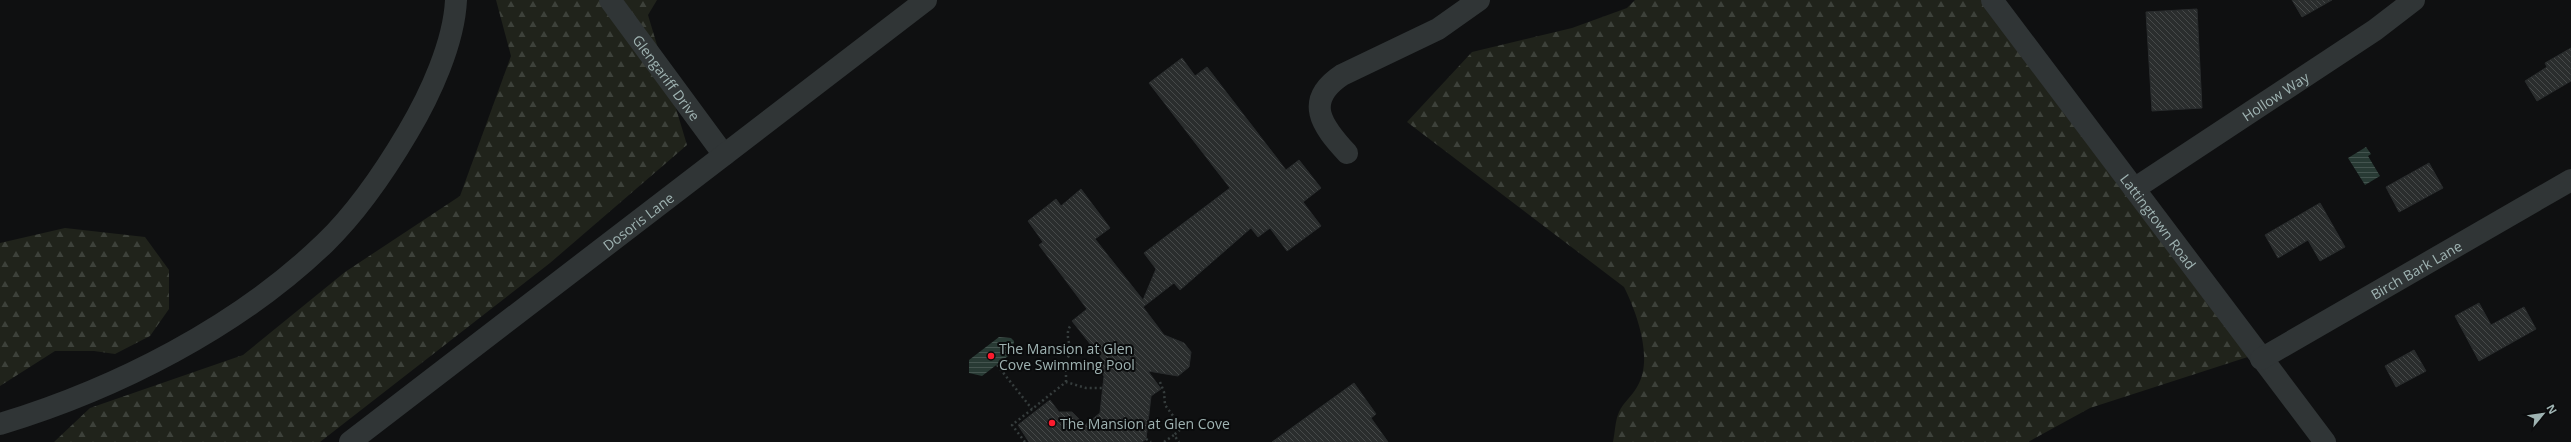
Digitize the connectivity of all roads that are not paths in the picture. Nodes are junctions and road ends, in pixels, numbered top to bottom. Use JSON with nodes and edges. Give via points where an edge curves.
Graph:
{"nodes":[{"id":1,"x":456,"y":0,"type":"edge"},
{"id":2,"x":610,"y":0,"type":"edge"},
{"id":3,"x":926,"y":0,"type":"edge"},
{"id":4,"x":1479,"y":0,"type":"edge"},
{"id":5,"x":1992,"y":0,"type":"edge"},
{"id":6,"x":2414,"y":0,"type":"edge"},
{"id":7,"x":1347,"y":153,"type":"dead end"},
{"id":8,"x":724,"y":155,"type":"junction"},
{"id":9,"x":2571,"y":180,"type":"edge"},
{"id":10,"x":2134,"y":189,"type":"junction"},
{"id":11,"x":2261,"y":359,"type":"junction"},
{"id":12,"x":0,"y":424,"type":"edge"},
{"id":13,"x":350,"y":442,"type":"edge"},
{"id":14,"x":2324,"y":442,"type":"edge"}],
"edges":[{"from":1,"to":12,"type":"street","via":[[451,31],[433,87],[420,113],[356,209],[326,242],[270,290],[197,339],[101,387]]},
{"from":2,"to":8,"type":"street","name":"Glengariff Drive"},
{"from":3,"to":8,"type":"street","name":"Dosoris Lane"},
{"from":4,"to":7,"type":"street","via":[[1438,29],[1342,75],[1327,85],[1320,99],[1320,115],[1328,132]]},
{"from":5,"to":10,"type":"street","name":"Lattingtown Road"},
{"from":6,"to":10,"type":"street","name":"Hollow Way","via":[[2375,30]]},
{"from":8,"to":13,"type":"street","name":"Dosoris Lane"},
{"from":9,"to":11,"type":"street","name":"Birch Bark Lane"},
{"from":10,"to":11,"type":"street","name":"Lattingtown Road"},
{"from":11,"to":14,"type":"street","name":"Lattingtown Road"}]}
